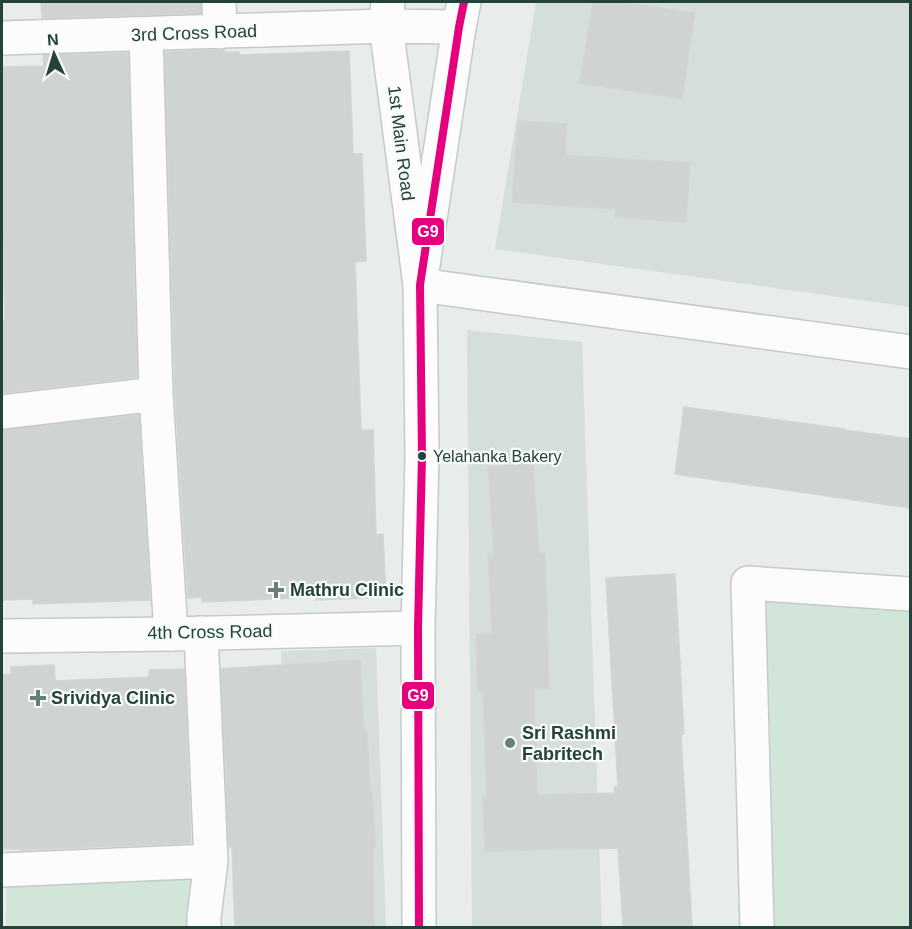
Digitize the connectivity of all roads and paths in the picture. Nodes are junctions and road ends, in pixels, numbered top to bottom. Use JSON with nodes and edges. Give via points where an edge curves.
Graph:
{"nodes":[{"id":1,"x":387,"y":14,"type":"edge"},
{"id":2,"x":461,"y":14,"type":"edge"},
{"id":3,"x":219,"y":17,"type":"edge"},
{"id":4,"x":146,"y":35,"type":"junction"},
{"id":5,"x":2,"y":39,"type":"edge"},
{"id":6,"x":420,"y":285,"type":"junction"},
{"id":7,"x":910,"y":352,"type":"edge"},
{"id":8,"x":156,"y":394,"type":"junction"},
{"id":9,"x":2,"y":412,"type":"edge"},
{"id":10,"x":910,"y":594,"type":"edge"},
{"id":11,"x":418,"y":628,"type":"junction"},
{"id":12,"x":186,"y":633,"type":"junction"},
{"id":13,"x":2,"y":636,"type":"edge"},
{"id":14,"x":211,"y":861,"type":"junction"},
{"id":15,"x":2,"y":870,"type":"edge"},
{"id":16,"x":204,"y":927,"type":"edge"},
{"id":17,"x":419,"y":927,"type":"edge"},
{"id":18,"x":757,"y":927,"type":"edge"}],
"edges":[{"from":1,"to":2,"type":"street","name":"3rd Cross Road"},
{"from":1,"to":3,"type":"street","name":"3rd Cross Road"},
{"from":1,"to":6,"type":"street","name":"1st Main Road"},
{"from":2,"to":6,"type":"street"},
{"from":3,"to":4,"type":"street","name":"3rd Cross Road"},
{"from":4,"to":5,"type":"street","name":"3rd Cross Road"},
{"from":4,"to":8,"type":"street"},
{"from":6,"to":7,"type":"street"},
{"from":6,"to":11,"type":"street"},
{"from":8,"to":9,"type":"street"},
{"from":8,"to":12,"type":"street"},
{"from":10,"to":18,"type":"street","via":[[748,582]]},
{"from":11,"to":12,"type":"street","name":"4th Cross Road"},
{"from":11,"to":17,"type":"street"},
{"from":12,"to":13,"type":"street","name":"4th Cross Road"},
{"from":12,"to":14,"type":"street"},
{"from":14,"to":15,"type":"street"},
{"from":14,"to":16,"type":"street"}]}
